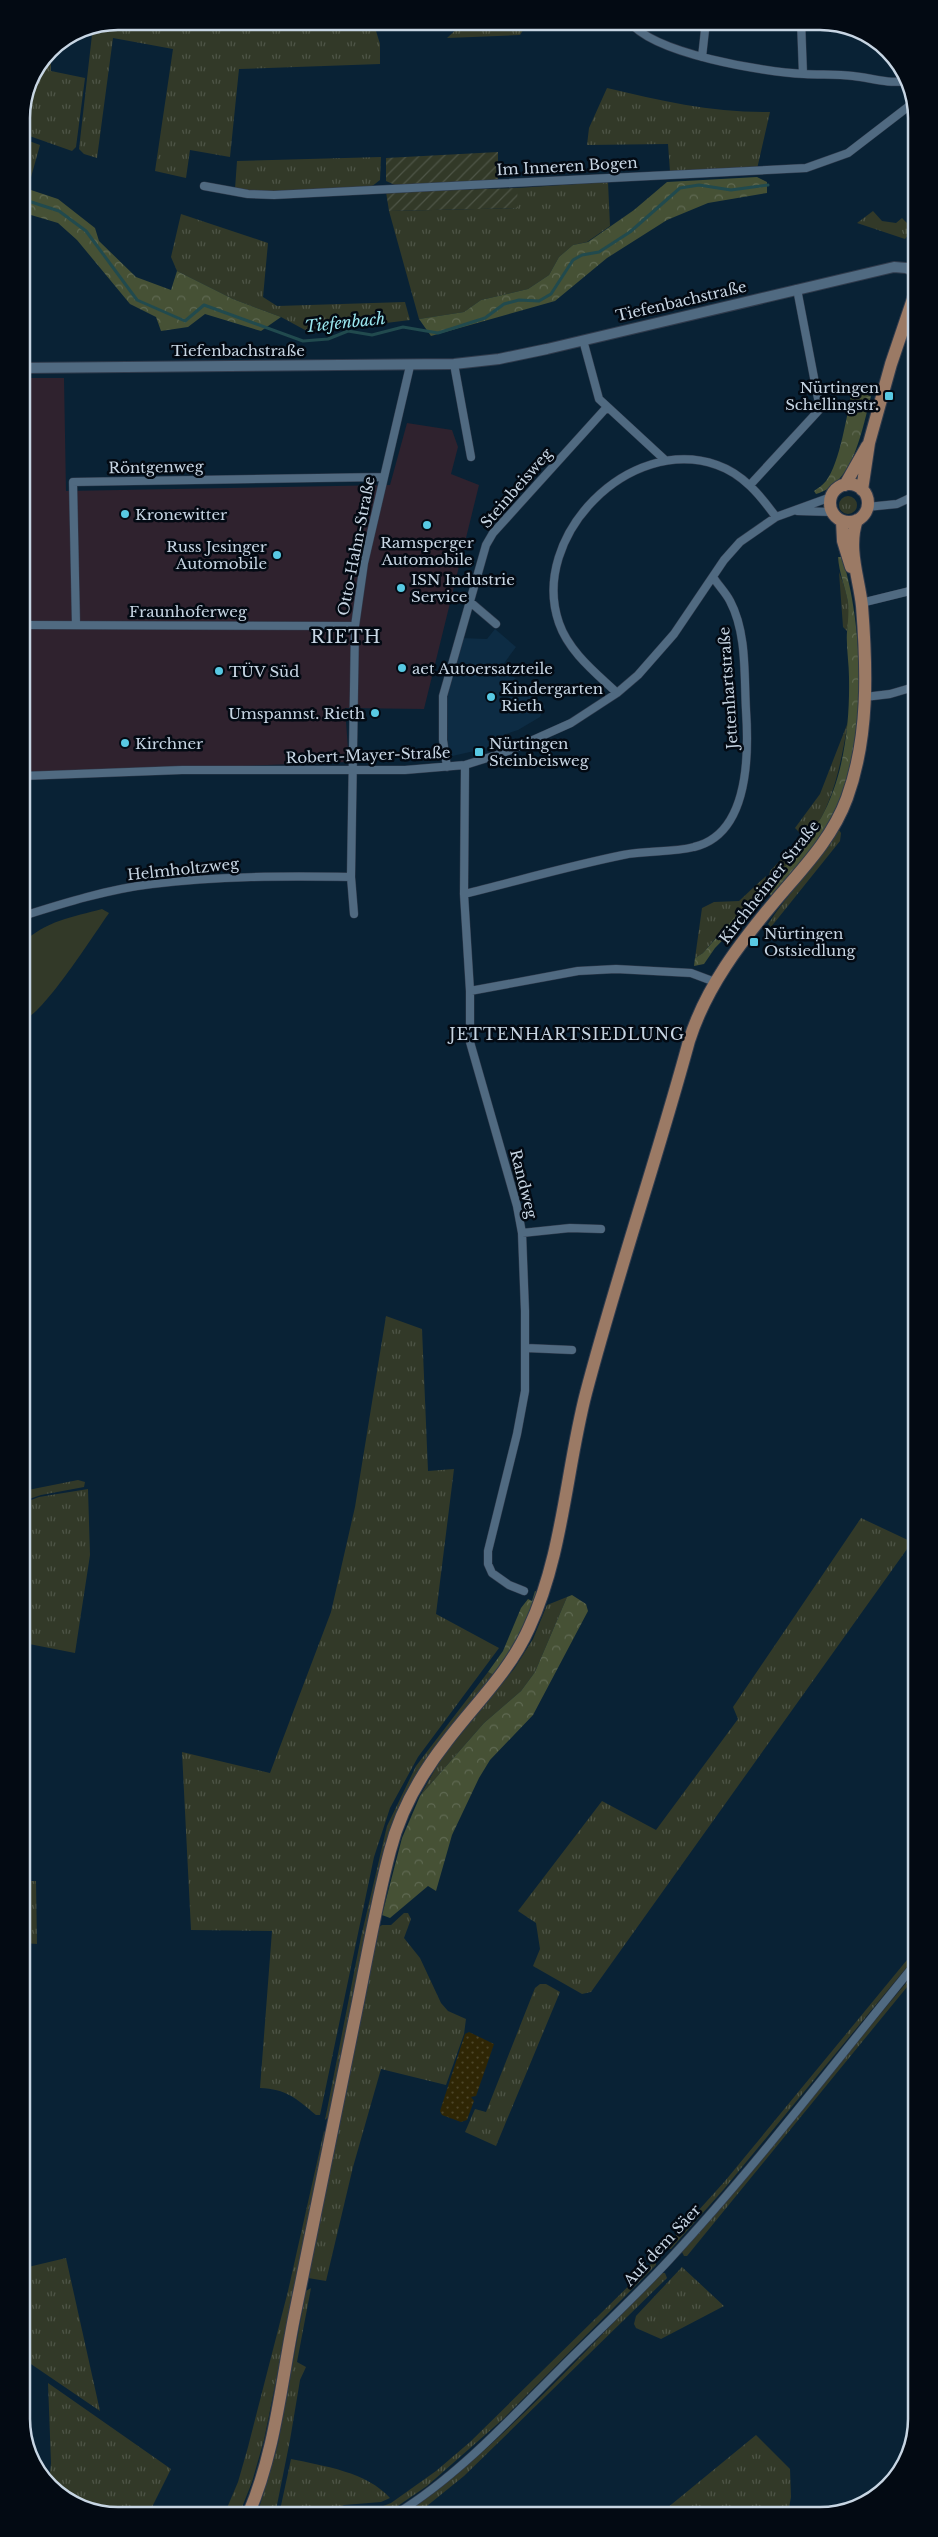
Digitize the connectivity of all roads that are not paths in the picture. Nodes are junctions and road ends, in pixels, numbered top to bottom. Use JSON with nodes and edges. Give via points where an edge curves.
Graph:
{"nodes":[{"id":1,"x":638,"y":30,"type":"edge"},
{"id":2,"x":705,"y":30,"type":"edge"},
{"id":3,"x":801,"y":30,"type":"edge"},
{"id":4,"x":702,"y":57,"type":"junction"},
{"id":5,"x":803,"y":74,"type":"junction"},
{"id":6,"x":900,"y":82,"type":"edge"},
{"id":7,"x":907,"y":108,"type":"edge"},
{"id":8,"x":204,"y":186,"type":"dead end"},
{"id":9,"x":908,"y":267,"type":"edge"},
{"id":10,"x":797,"y":289,"type":"junction"},
{"id":11,"x":908,"y":314,"type":"edge"},
{"id":12,"x":583,"y":340,"type":"junction"},
{"id":13,"x":454,"y":364,"type":"junction"},
{"id":14,"x":410,"y":366,"type":"junction"},
{"id":15,"x":30,"y":368,"type":"edge"},
{"id":16,"x":607,"y":407,"type":"junction"},
{"id":17,"x":869,"y":443,"type":"junction"},
{"id":18,"x":471,"y":457,"type":"dead end"},
{"id":19,"x":665,"y":460,"type":"junction"},
{"id":20,"x":382,"y":477,"type":"junction"},
{"id":21,"x":750,"y":485,"type":"junction"},
{"id":22,"x":845,"y":485,"type":"junction"},
{"id":23,"x":862,"y":490,"type":"junction"},
{"id":24,"x":831,"y":498,"type":"junction"},
{"id":25,"x":908,"y":499,"type":"edge"},
{"id":26,"x":867,"y":507,"type":"junction"},
{"id":27,"x":795,"y":511,"type":"junction"},
{"id":28,"x":832,"y":512,"type":"junction"},
{"id":29,"x":776,"y":516,"type":"junction"},
{"id":30,"x":858,"y":520,"type":"junction"},
{"id":31,"x":842,"y":521,"type":"junction"},
{"id":32,"x":713,"y":577,"type":"junction"},
{"id":33,"x":857,"y":583,"type":"junction"},
{"id":34,"x":908,"y":591,"type":"edge"},
{"id":35,"x":469,"y":601,"type":"junction"},
{"id":36,"x":861,"y":603,"type":"junction"},
{"id":37,"x":496,"y":624,"type":"dead end"},
{"id":38,"x":30,"y":625,"type":"edge"},
{"id":39,"x":76,"y":625,"type":"junction"},
{"id":40,"x":354,"y":626,"type":"junction"},
{"id":41,"x":908,"y":689,"type":"edge"},
{"id":42,"x":617,"y":693,"type":"junction"},
{"id":43,"x":865,"y":697,"type":"junction"},
{"id":44,"x":465,"y":765,"type":"junction"},
{"id":45,"x":447,"y":767,"type":"junction"},
{"id":46,"x":354,"y":772,"type":"junction"},
{"id":47,"x":30,"y":776,"type":"edge"},
{"id":48,"x":351,"y":877,"type":"junction"},
{"id":49,"x":464,"y":894,"type":"junction"},
{"id":50,"x":30,"y":914,"type":"edge"},
{"id":51,"x":354,"y":914,"type":"dead end"},
{"id":52,"x":715,"y":982,"type":"junction"},
{"id":53,"x":470,"y":991,"type":"junction"},
{"id":54,"x":601,"y":1229,"type":"dead end"},
{"id":55,"x":522,"y":1233,"type":"junction"},
{"id":56,"x":526,"y":1348,"type":"junction"},
{"id":57,"x":572,"y":1350,"type":"dead end"},
{"id":58,"x":524,"y":1591,"type":"dead end"},
{"id":59,"x":908,"y":1973,"type":"edge"},
{"id":60,"x":251,"y":2507,"type":"edge"},
{"id":61,"x":406,"y":2507,"type":"edge"}],
"edges":[{"from":1,"to":4,"type":"street","via":[[654,40]]},
{"from":2,"to":4,"type":"street"},
{"from":3,"to":5,"type":"street"},
{"from":4,"to":5,"type":"street"},
{"from":5,"to":6,"type":"street"},
{"from":7,"to":8,"type":"street","name":"Im Inneren Bogen","via":[[848,153],[806,168],[274,195]]},
{"from":9,"to":10,"type":"street","name":"Tiefenbachstraße","via":[[894,267]]},
{"from":10,"to":12,"type":"street","name":"Tiefenbachstraße"},
{"from":10,"to":21,"type":"street","via":[[820,409]]},
{"from":11,"to":17,"type":"main road"},
{"from":12,"to":13,"type":"street","name":"Tiefenbachstraße","via":[[499,359]]},
{"from":12,"to":16,"type":"street","via":[[599,399]]},
{"from":13,"to":14,"type":"street","name":"Tiefenbachstraße"},
{"from":13,"to":18,"type":"street"},
{"from":14,"to":15,"type":"street","name":"Tiefenbachstraße"},
{"from":14,"to":20,"type":"street","name":"Otto-Hahn-Straße"},
{"from":16,"to":19,"type":"street"},
{"from":16,"to":35,"type":"street","name":"Steinbeisweg","via":[[494,533],[486,545]]},
{"from":17,"to":22,"type":"main road"},
{"from":17,"to":23,"type":"main road"},
{"from":19,"to":21,"type":"street","via":[[690,459],[718,465]]},
{"from":19,"to":42,"type":"street","via":[[630,473],[588,507],[568,534],[554,572],[552,589],[560,625],[568,642]]},
{"from":20,"to":39,"type":"street","name":"Röntgenweg","via":[[72,482]]},
{"from":20,"to":40,"type":"street","name":"Otto-Hahn-Straße"},
{"from":21,"to":29,"type":"street"},
{"from":22,"to":23,"type":"main road","via":[[851,484]]},
{"from":22,"to":24,"type":"main road"},
{"from":23,"to":26,"type":"main road"},
{"from":24,"to":27,"type":"street","name":"Robert-Mayer-Straße"},
{"from":24,"to":28,"type":"main road"},
{"from":25,"to":26,"type":"street","via":[[897,504]]},
{"from":26,"to":30,"type":"main road","name":"Kirchheimer Straße"},
{"from":27,"to":28,"type":"street","name":"Robert-Mayer-Straße"},
{"from":27,"to":29,"type":"street","name":"Robert-Mayer-Straße"},
{"from":28,"to":31,"type":"main road"},
{"from":29,"to":32,"type":"street","name":"Robert-Mayer-Straße","via":[[740,542]]},
{"from":30,"to":31,"type":"main road"},
{"from":30,"to":33,"type":"main road","name":"Kirchheimer Straße","via":[[854,529]]},
{"from":31,"to":33,"type":"main road","name":"Kirchheimer Straße","via":[[846,554]]},
{"from":32,"to":42,"type":"street","name":"Robert-Mayer-Straße","via":[[674,634],[638,675]]},
{"from":32,"to":49,"type":"street","name":"Jettenhartstraße","via":[[730,601],[739,622],[746,696],[743,790],[728,823],[706,844],[695,847],[625,854]]},
{"from":33,"to":36,"type":"main road","name":"Kirchheimer Straße"},
{"from":34,"to":36,"type":"street"},
{"from":35,"to":37,"type":"street"},
{"from":35,"to":45,"type":"street","name":"Steinbeisweg","via":[[443,696]]},
{"from":36,"to":43,"type":"main road","name":"Kirchheimer Straße"},
{"from":38,"to":39,"type":"street","name":"Fraunhoferweg"},
{"from":39,"to":40,"type":"street","name":"Fraunhoferweg"},
{"from":40,"to":46,"type":"street","name":"Otto-Hahn-Straße"},
{"from":41,"to":43,"type":"street"},
{"from":42,"to":44,"type":"street","name":"Robert-Mayer-Straße","via":[[542,738]]},
{"from":43,"to":52,"type":"main road","name":"Kirchheimer Straße","via":[[852,778],[837,821],[812,859],[747,936]]},
{"from":44,"to":45,"type":"street","name":"Robert-Mayer-Straße"},
{"from":44,"to":49,"type":"street","name":"Randweg"},
{"from":45,"to":46,"type":"street","name":"Robert-Mayer-Straße"},
{"from":46,"to":47,"type":"street","name":"Robert-Mayer-Straße","via":[[182,770]]},
{"from":46,"to":48,"type":"street","name":"Otto-Hahn-Straße"},
{"from":48,"to":50,"type":"street","name":"Helmholtzweg","via":[[244,876],[151,884]]},
{"from":48,"to":51,"type":"street","name":"Otto-Hahn-Straße"},
{"from":49,"to":53,"type":"street","name":"Randweg"},
{"from":52,"to":53,"type":"street","via":[[691,973],[597,970]]},
{"from":52,"to":60,"type":"main road","name":"Kirchheimer Straße","via":[[694,1025],[644,1190],[586,1393],[557,1536],[530,1628],[503,1673],[448,1739],[419,1781],[390,1849],[276,2418],[264,2470]]},
{"from":53,"to":55,"type":"street","name":"Randweg","via":[[470,1042]]},
{"from":54,"to":55,"type":"street","via":[[570,1228]]},
{"from":55,"to":56,"type":"street","name":"Randweg"},
{"from":56,"to":57,"type":"street"},
{"from":56,"to":58,"type":"street","name":"Randweg","via":[[525,1391],[517,1434],[488,1551],[492,1573],[499,1580]]},
{"from":59,"to":61,"type":"street","name":"Auf dem Säer","via":[[669,2260],[469,2457]]}]}
